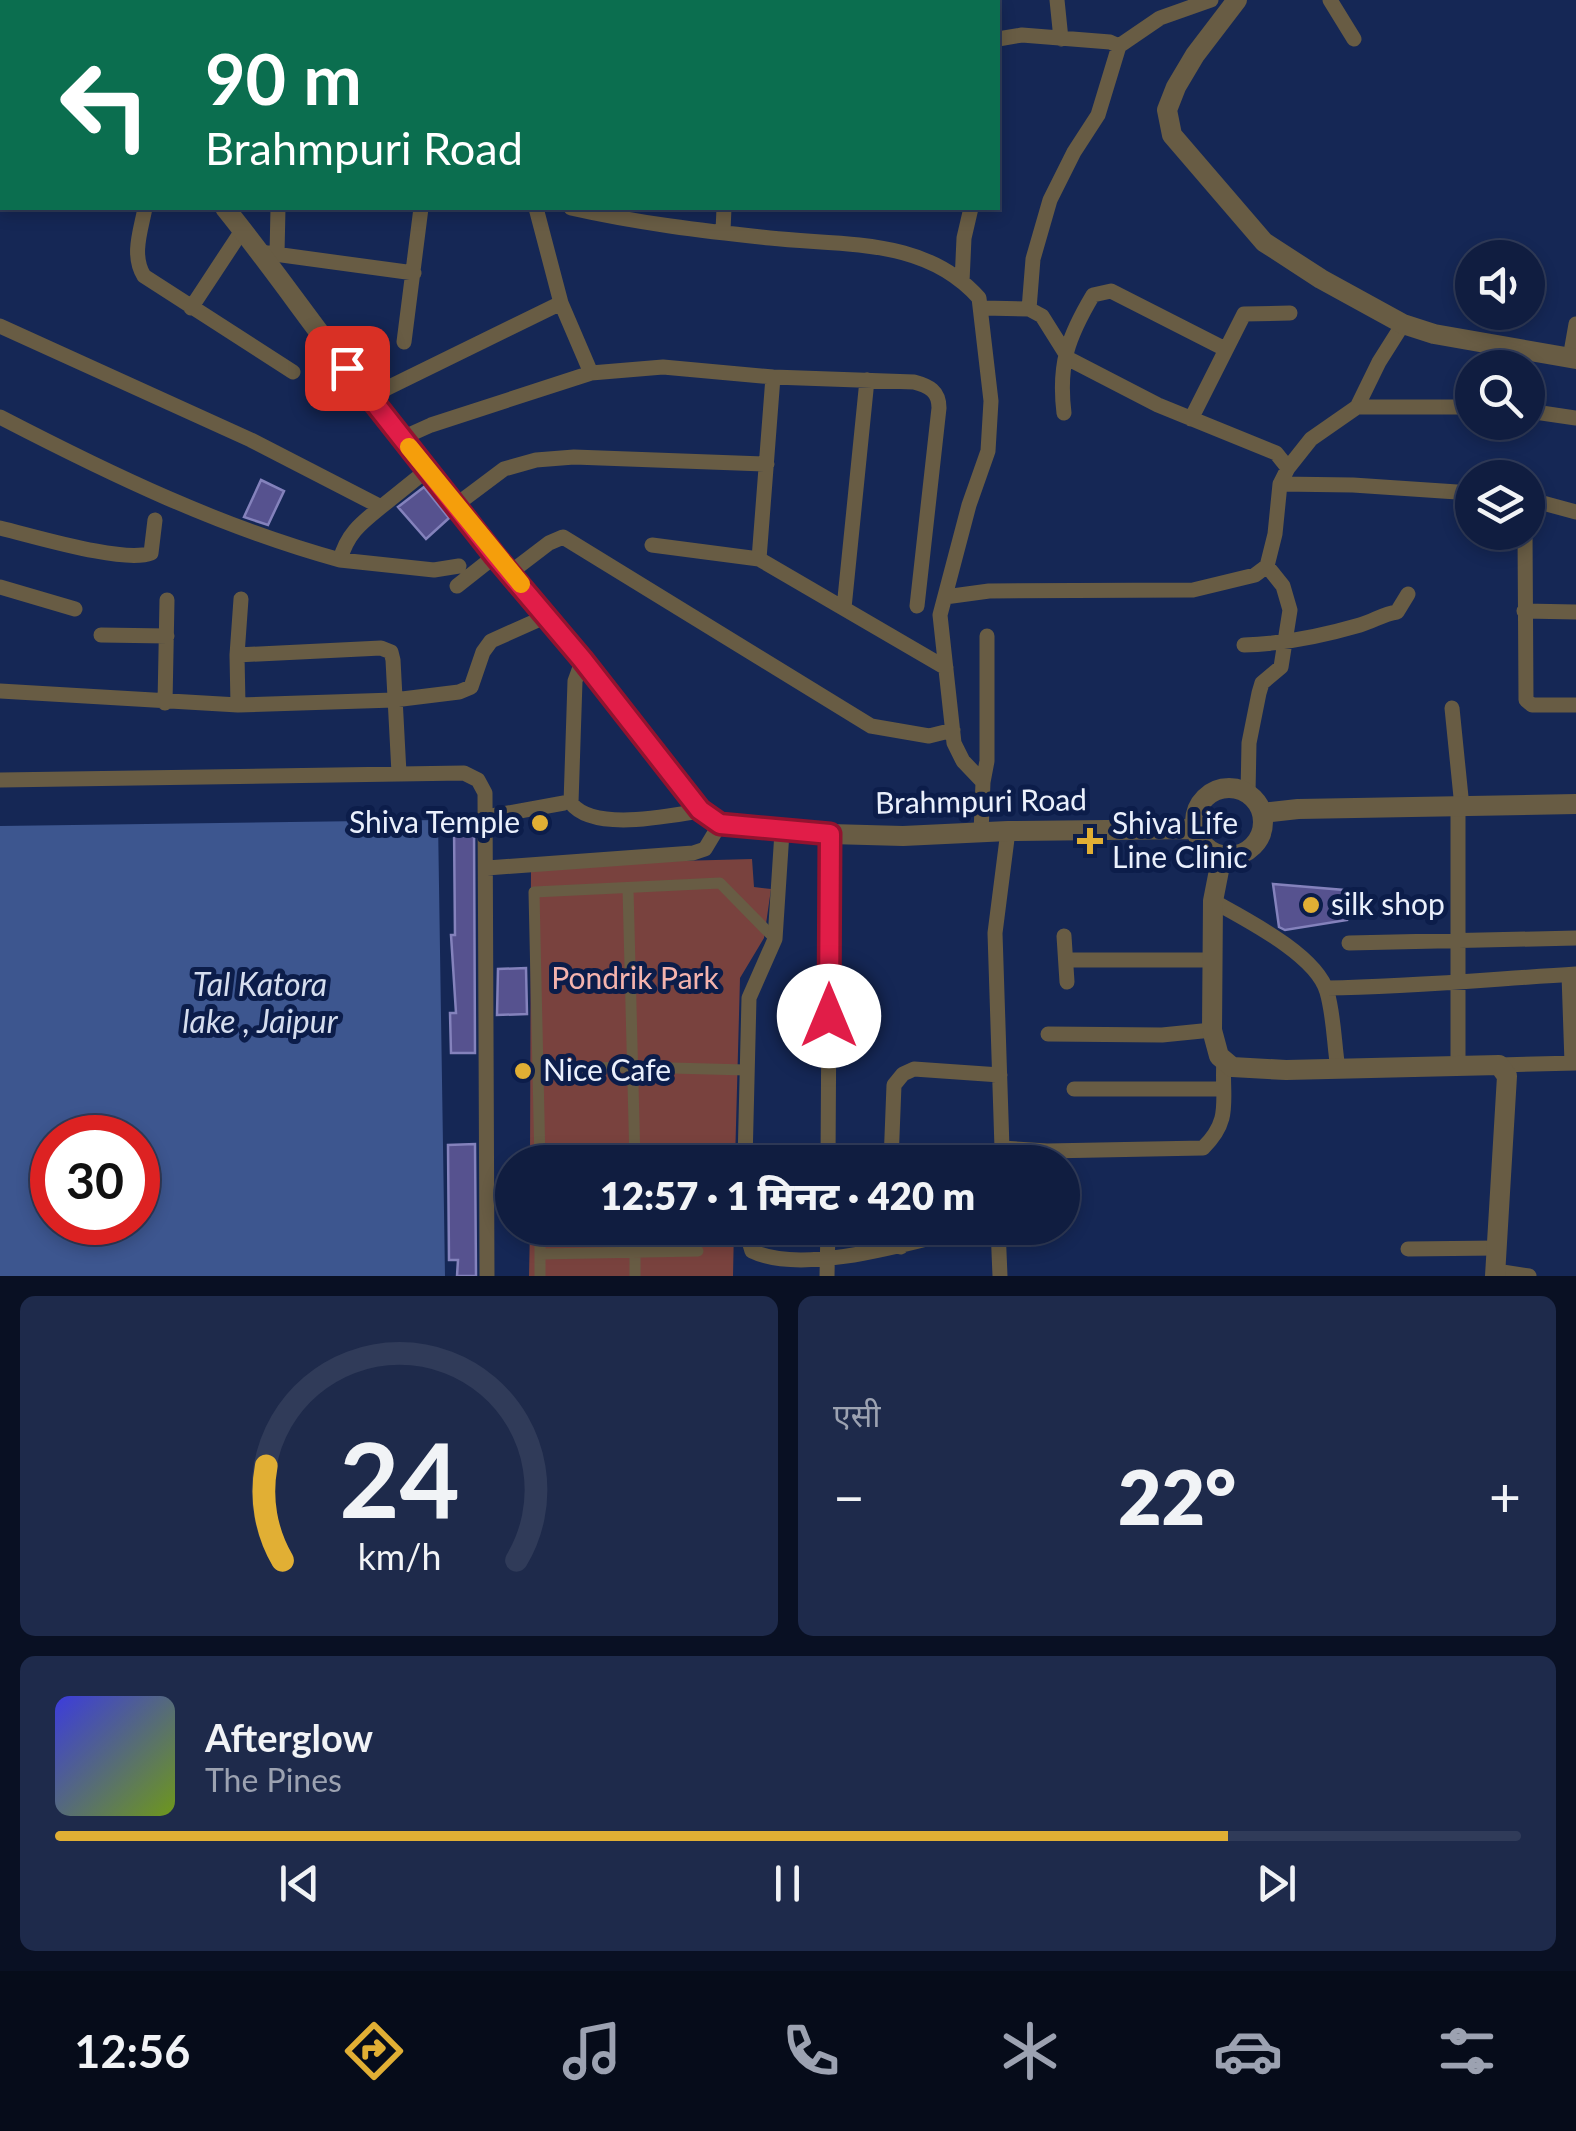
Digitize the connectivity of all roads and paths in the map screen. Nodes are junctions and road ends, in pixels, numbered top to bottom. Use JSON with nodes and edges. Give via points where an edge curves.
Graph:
{"nodes":[{"id":1,"x":1211,"y":0,"type":"edge"},
{"id":2,"x":1238,"y":0,"type":"edge"},
{"id":3,"x":1330,"y":0,"type":"edge"},
{"id":4,"x":1055,"y":1,"type":"edge"},
{"id":5,"x":1000,"y":38,"type":"edge"},
{"id":6,"x":1061,"y":38,"type":"junction"},
{"id":7,"x":1354,"y":40,"type":"dead end"},
{"id":8,"x":1119,"y":46,"type":"junction"},
{"id":9,"x":146,"y":210,"type":"edge"},
{"id":10,"x":227,"y":210,"type":"edge"},
{"id":11,"x":278,"y":210,"type":"edge"},
{"id":12,"x":421,"y":210,"type":"edge"},
{"id":13,"x":537,"y":210,"type":"edge"},
{"id":14,"x":592,"y":210,"type":"edge"},
{"id":15,"x":648,"y":210,"type":"edge"},
{"id":16,"x":724,"y":210,"type":"edge"},
{"id":17,"x":971,"y":210,"type":"edge"},
{"id":18,"x":647,"y":225,"type":"junction"},
{"id":19,"x":243,"y":230,"type":"junction"},
{"id":20,"x":723,"y":231,"type":"junction"},
{"id":21,"x":269,"y":253,"type":"junction"},
{"id":22,"x":414,"y":272,"type":"junction"},
{"id":23,"x":962,"y":282,"type":"junction"},
{"id":24,"x":561,"y":303,"type":"junction"},
{"id":25,"x":191,"y":308,"type":"junction"},
{"id":26,"x":983,"y":308,"type":"junction"},
{"id":27,"x":1030,"y":309,"type":"junction"},
{"id":28,"x":1290,"y":314,"type":"dead end"},
{"id":29,"x":1402,"y":324,"type":"junction"},
{"id":30,"x":1576,"y":324,"type":"edge"},
{"id":31,"x":0,"y":326,"type":"edge"},
{"id":32,"x":404,"y":342,"type":"dead end"},
{"id":33,"x":1225,"y":349,"type":"junction"},
{"id":34,"x":1065,"y":350,"type":"junction"},
{"id":35,"x":1573,"y":358,"type":"edge"},
{"id":36,"x":293,"y":372,"type":"dead end"},
{"id":37,"x":591,"y":373,"type":"junction"},
{"id":38,"x":773,"y":377,"type":"junction"},
{"id":39,"x":868,"y":380,"type":"junction"},
{"id":40,"x":369,"y":398,"type":"junction"},
{"id":41,"x":1358,"y":407,"type":"junction"},
{"id":42,"x":1455,"y":407,"type":"edge"},
{"id":43,"x":1064,"y":413,"type":"dead end"},
{"id":44,"x":1545,"y":413,"type":"edge"},
{"id":45,"x":0,"y":418,"type":"edge"},
{"id":46,"x":1576,"y":418,"type":"edge"},
{"id":47,"x":1191,"y":419,"type":"junction"},
{"id":48,"x":402,"y":438,"type":"junction"},
{"id":49,"x":767,"y":464,"type":"junction"},
{"id":50,"x":1288,"y":468,"type":"junction"},
{"id":51,"x":428,"y":470,"type":"junction"},
{"id":52,"x":1280,"y":484,"type":"junction"},
{"id":53,"x":1455,"y":493,"type":"edge"},
{"id":54,"x":1545,"y":504,"type":"edge"},
{"id":55,"x":456,"y":505,"type":"junction"},
{"id":56,"x":381,"y":507,"type":"junction"},
{"id":57,"x":1576,"y":512,"type":"edge"},
{"id":58,"x":155,"y":520,"type":"dead end"},
{"id":59,"x":0,"y":528,"type":"edge"},
{"id":60,"x":652,"y":546,"type":"dead end"},
{"id":61,"x":1525,"y":550,"type":"edge"},
{"id":62,"x":495,"y":556,"type":"junction"},
{"id":63,"x":340,"y":560,"type":"junction"},
{"id":64,"x":759,"y":560,"type":"junction"},
{"id":65,"x":459,"y":566,"type":"dead end"},
{"id":66,"x":1268,"y":566,"type":"junction"},
{"id":67,"x":511,"y":572,"type":"junction"},
{"id":68,"x":457,"y":586,"type":"dead end"},
{"id":69,"x":0,"y":587,"type":"edge"},
{"id":70,"x":1408,"y":594,"type":"dead end"},
{"id":71,"x":944,"y":597,"type":"junction"},
{"id":72,"x":240,"y":599,"type":"dead end"},
{"id":73,"x":168,"y":600,"type":"dead end"},
{"id":74,"x":917,"y":606,"type":"dead end"},
{"id":75,"x":844,"y":608,"type":"junction"},
{"id":76,"x":75,"y":609,"type":"dead end"},
{"id":77,"x":1524,"y":611,"type":"junction"},
{"id":78,"x":1576,"y":612,"type":"edge"},
{"id":79,"x":547,"y":616,"type":"junction"},
{"id":80,"x":101,"y":635,"type":"dead end"},
{"id":81,"x":166,"y":636,"type":"junction"},
{"id":82,"x":986,"y":636,"type":"dead end"},
{"id":83,"x":1284,"y":644,"type":"junction"},
{"id":84,"x":1244,"y":645,"type":"dead end"},
{"id":85,"x":237,"y":654,"type":"junction"},
{"id":86,"x":582,"y":659,"type":"junction"},
{"id":87,"x":946,"y":668,"type":"junction"},
{"id":88,"x":0,"y":691,"type":"edge"},
{"id":89,"x":394,"y":700,"type":"junction"},
{"id":90,"x":165,"y":703,"type":"junction"},
{"id":91,"x":238,"y":705,"type":"junction"},
{"id":92,"x":1576,"y":705,"type":"edge"},
{"id":93,"x":1452,"y":708,"type":"dead end"},
{"id":94,"x":953,"y":730,"type":"junction"},
{"id":95,"x":398,"y":773,"type":"junction"},
{"id":96,"x":0,"y":780,"type":"edge"},
{"id":97,"x":983,"y":782,"type":"junction"},
{"id":98,"x":1248,"y":794,"type":"junction"},
{"id":99,"x":564,"y":803,"type":"dead end"},
{"id":100,"x":1576,"y":804,"type":"edge"},
{"id":101,"x":1460,"y":807,"type":"junction"},
{"id":102,"x":700,"y":810,"type":"junction"},
{"id":103,"x":1262,"y":814,"type":"junction"},
{"id":104,"x":486,"y":818,"type":"junction"},
{"id":105,"x":720,"y":824,"type":"junction"},
{"id":106,"x":1196,"y":829,"type":"junction"},
{"id":107,"x":1008,"y":831,"type":"junction"},
{"id":108,"x":782,"y":832,"type":"junction"},
{"id":109,"x":982,"y":833,"type":"junction"},
{"id":110,"x":830,"y":834,"type":"junction"},
{"id":111,"x":1222,"y":856,"type":"junction"},
{"id":112,"x":487,"y":868,"type":"junction"},
{"id":113,"x":628,"y":888,"type":"junction"},
{"id":114,"x":1213,"y":902,"type":"junction"},
{"id":115,"x":1064,"y":936,"type":"dead end"},
{"id":116,"x":1576,"y":938,"type":"edge"},
{"id":117,"x":774,"y":939,"type":"junction"},
{"id":118,"x":1457,"y":942,"type":"junction"},
{"id":119,"x":1348,"y":943,"type":"dead end"},
{"id":120,"x":1066,"y":960,"type":"junction"},
{"id":121,"x":1211,"y":960,"type":"junction"},
{"id":122,"x":1572,"y":974,"type":"edge"},
{"id":123,"x":1459,"y":980,"type":"junction"},
{"id":124,"x":1067,"y":982,"type":"dead end"},
{"id":125,"x":1326,"y":988,"type":"junction"},
{"id":126,"x":1212,"y":1030,"type":"junction"},
{"id":127,"x":1048,"y":1034,"type":"dead end"},
{"id":128,"x":1224,"y":1060,"type":"junction"},
{"id":129,"x":1499,"y":1064,"type":"junction"},
{"id":130,"x":1574,"y":1064,"type":"edge"},
{"id":131,"x":1458,"y":1066,"type":"junction"},
{"id":132,"x":634,"y":1067,"type":"junction"},
{"id":133,"x":538,"y":1069,"type":"junction"},
{"id":134,"x":1338,"y":1069,"type":"junction"},
{"id":135,"x":746,"y":1070,"type":"junction"},
{"id":136,"x":1000,"y":1075,"type":"junction"},
{"id":137,"x":1074,"y":1089,"type":"dead end"},
{"id":138,"x":1222,"y":1089,"type":"junction"},
{"id":139,"x":540,"y":1145,"type":"edge"},
{"id":140,"x":635,"y":1145,"type":"edge"},
{"id":141,"x":746,"y":1145,"type":"edge"},
{"id":142,"x":828,"y":1145,"type":"edge"},
{"id":143,"x":892,"y":1145,"type":"edge"},
{"id":144,"x":1000,"y":1145,"type":"edge"},
{"id":145,"x":1080,"y":1150,"type":"edge"},
{"id":146,"x":540,"y":1245,"type":"edge"},
{"id":147,"x":635,"y":1245,"type":"edge"},
{"id":148,"x":750,"y":1245,"type":"edge"},
{"id":149,"x":909,"y":1245,"type":"edge"},
{"id":150,"x":999,"y":1245,"type":"edge"},
{"id":151,"x":902,"y":1247,"type":"joint"},
{"id":152,"x":1496,"y":1248,"type":"junction"},
{"id":153,"x":1408,"y":1249,"type":"dead end"},
{"id":154,"x":698,"y":1251,"type":"dead end"},
{"id":155,"x":635,"y":1252,"type":"junction"},
{"id":156,"x":540,"y":1254,"type":"junction"},
{"id":157,"x":827,"y":1269,"type":"edge"},
{"id":158,"x":1496,"y":1274,"type":"edge"},
{"id":159,"x":487,"y":1276,"type":"edge"},
{"id":160,"x":540,"y":1276,"type":"edge"},
{"id":161,"x":634,"y":1276,"type":"edge"},
{"id":162,"x":1000,"y":1276,"type":"edge"},
{"id":163,"x":1529,"y":1276,"type":"edge"}],
"edges":[{"from":1,"to":8,"type":"street","via":[[1160,18]]},
{"from":2,"to":29,"type":"street","via":[[1176,86],[1167,110],[1172,135],[1264,242]]},
{"from":3,"to":7,"type":"street"},
{"from":4,"to":6,"type":"street"},
{"from":5,"to":6,"type":"street"},
{"from":6,"to":8,"type":"street"},
{"from":8,"to":27,"type":"street","via":[[1098,115],[1050,200],[1033,260]]},
{"from":9,"to":25,"type":"street","via":[[139,267]]},
{"from":10,"to":19,"type":"street","name":"Brahmpuri Road"},
{"from":11,"to":21,"type":"street"},
{"from":12,"to":22,"type":"street"},
{"from":13,"to":24,"type":"street"},
{"from":14,"to":18,"type":"street"},
{"from":15,"to":18,"type":"street"},
{"from":16,"to":20,"type":"street"},
{"from":17,"to":23,"type":"street"},
{"from":18,"to":20,"type":"street"},
{"from":19,"to":21,"type":"street","name":"Brahmpuri Road"},
{"from":19,"to":25,"type":"street"},
{"from":20,"to":23,"type":"street","via":[[920,256]]},
{"from":21,"to":22,"type":"street"},
{"from":21,"to":40,"type":"street","name":"Brahmpuri Road"},
{"from":22,"to":32,"type":"street"},
{"from":23,"to":26,"type":"street"},
{"from":24,"to":37,"type":"street"},
{"from":24,"to":40,"type":"street"},
{"from":25,"to":36,"type":"street"},
{"from":26,"to":27,"type":"street"},
{"from":26,"to":71,"type":"street","via":[[988,452]]},
{"from":27,"to":34,"type":"street"},
{"from":28,"to":33,"type":"street","via":[[1244,314]]},
{"from":29,"to":35,"type":"street"},
{"from":29,"to":41,"type":"street"},
{"from":30,"to":35,"type":"street"},
{"from":31,"to":56,"type":"street"},
{"from":33,"to":34,"type":"street","via":[[1102,291],[1093,294]]},
{"from":33,"to":47,"type":"street"},
{"from":34,"to":43,"type":"street"},
{"from":34,"to":47,"type":"street","via":[[1069,359]]},
{"from":37,"to":38,"type":"street","via":[[662,367]]},
{"from":37,"to":48,"type":"street"},
{"from":38,"to":39,"type":"street"},
{"from":38,"to":49,"type":"street"},
{"from":39,"to":74,"type":"street","via":[[929,386],[939,399]]},
{"from":39,"to":75,"type":"street"},
{"from":40,"to":48,"type":"street","name":"Brahmpuri Road"},
{"from":41,"to":42,"type":"street"},
{"from":41,"to":50,"type":"street","via":[[1311,439]]},
{"from":44,"to":46,"type":"street"},
{"from":45,"to":63,"type":"street","via":[[182,506]]},
{"from":47,"to":50,"type":"street","via":[[1276,453]]},
{"from":48,"to":51,"type":"street","name":"Brahmpuri Road"},
{"from":49,"to":55,"type":"street","via":[[536,460],[504,470]]},
{"from":49,"to":64,"type":"street"},
{"from":50,"to":52,"type":"street"},
{"from":51,"to":55,"type":"street","name":"Brahmpuri Road"},
{"from":51,"to":56,"type":"street"},
{"from":52,"to":53,"type":"street"},
{"from":52,"to":66,"type":"street"},
{"from":54,"to":57,"type":"street"},
{"from":55,"to":62,"type":"street","name":"Brahmpuri Road"},
{"from":56,"to":63,"type":"street","via":[[353,529]]},
{"from":58,"to":59,"type":"street","via":[[150,553],[143,556]]},
{"from":60,"to":64,"type":"street"},
{"from":61,"to":77,"type":"street"},
{"from":62,"to":67,"type":"street","name":"Brahmpuri Road"},
{"from":62,"to":68,"type":"street"},
{"from":63,"to":65,"type":"street","via":[[434,570]]},
{"from":64,"to":75,"type":"street"},
{"from":66,"to":71,"type":"street","via":[[1254,576],[1194,590]]},
{"from":66,"to":83,"type":"street","via":[[1290,610]]},
{"from":67,"to":79,"type":"street","name":"Brahmpuri Road"},
{"from":67,"to":94,"type":"street","via":[[563,537],[871,726],[929,736]]},
{"from":69,"to":76,"type":"street"},
{"from":70,"to":83,"type":"street","via":[[1397,612]]},
{"from":71,"to":87,"type":"street"},
{"from":72,"to":85,"type":"street"},
{"from":73,"to":81,"type":"street"},
{"from":75,"to":87,"type":"street"},
{"from":77,"to":78,"type":"street"},
{"from":77,"to":92,"type":"street","via":[[1526,700]]},
{"from":79,"to":86,"type":"street","name":"Brahmpuri Road"},
{"from":79,"to":89,"type":"street","via":[[491,641],[470,687]]},
{"from":80,"to":81,"type":"street"},
{"from":81,"to":90,"type":"street"},
{"from":82,"to":97,"type":"street"},
{"from":83,"to":84,"type":"street"},
{"from":83,"to":98,"type":"street","via":[[1281,666],[1259,693],[1248,743]]},
{"from":85,"to":89,"type":"street","via":[[381,648],[393,660]]},
{"from":85,"to":91,"type":"street"},
{"from":86,"to":102,"type":"street","name":"Brahmpuri Road"},
{"from":86,"to":102,"type":"street","via":[[575,681],[571,803],[578,812],[604,819]]},
{"from":87,"to":94,"type":"street"},
{"from":88,"to":90,"type":"street"},
{"from":89,"to":91,"type":"street"},
{"from":89,"to":95,"type":"street"},
{"from":90,"to":91,"type":"street"},
{"from":93,"to":101,"type":"street"},
{"from":94,"to":97,"type":"street","via":[[963,762]]},
{"from":95,"to":96,"type":"street"},
{"from":95,"to":104,"type":"street","via":[[464,773],[478,780],[486,793]]},
{"from":97,"to":109,"type":"street"},
{"from":98,"to":103,"type":"street"},
{"from":98,"to":106,"type":"street","via":[[1222,788],[1210,794]]},
{"from":99,"to":104,"type":"street"},
{"from":100,"to":101,"type":"street"},
{"from":101,"to":103,"type":"street"},
{"from":101,"to":118,"type":"street"},
{"from":102,"to":105,"type":"street","name":"Brahmpuri Road"},
{"from":103,"to":111,"type":"street","via":[[1254,846]]},
{"from":104,"to":112,"type":"street"},
{"from":105,"to":108,"type":"street","name":"Brahmpuri Road"},
{"from":105,"to":112,"type":"street","via":[[705,848],[693,853]]},
{"from":106,"to":107,"type":"street","name":"Brahmpuri Road"},
{"from":106,"to":111,"type":"street","via":[[1205,846]]},
{"from":107,"to":109,"type":"street","name":"Brahmpuri Road"},
{"from":107,"to":136,"type":"street","via":[[995,933]]},
{"from":108,"to":110,"type":"street","name":"Brahmpuri Road"},
{"from":108,"to":117,"type":"street"},
{"from":109,"to":110,"type":"street","name":"Brahmpuri Road"},
{"from":110,"to":142,"type":"street"},
{"from":111,"to":114,"type":"street"},
{"from":112,"to":159,"type":"street"},
{"from":113,"to":117,"type":"street","via":[[720,883]]},
{"from":113,"to":132,"type":"street"},
{"from":113,"to":133,"type":"street","via":[[534,892]]},
{"from":114,"to":121,"type":"street"},
{"from":114,"to":125,"type":"street","via":[[1266,932]]},
{"from":115,"to":120,"type":"street"},
{"from":116,"to":118,"type":"street"},
{"from":117,"to":135,"type":"street","via":[[749,998]]},
{"from":118,"to":119,"type":"street"},
{"from":118,"to":123,"type":"street"},
{"from":120,"to":121,"type":"street"},
{"from":120,"to":124,"type":"street"},
{"from":121,"to":126,"type":"street"},
{"from":122,"to":123,"type":"street"},
{"from":122,"to":130,"type":"street"},
{"from":123,"to":125,"type":"street"},
{"from":123,"to":131,"type":"street"},
{"from":125,"to":134,"type":"street"},
{"from":126,"to":127,"type":"street"},
{"from":126,"to":128,"type":"street"},
{"from":128,"to":134,"type":"street","via":[[1232,1067]]},
{"from":128,"to":138,"type":"street"},
{"from":129,"to":130,"type":"street"},
{"from":129,"to":131,"type":"street"},
{"from":129,"to":152,"type":"street","via":[[1508,1088]]},
{"from":131,"to":134,"type":"street"},
{"from":132,"to":133,"type":"street"},
{"from":132,"to":135,"type":"street"},
{"from":132,"to":140,"type":"street"},
{"from":133,"to":139,"type":"street"},
{"from":135,"to":141,"type":"street"},
{"from":136,"to":143,"type":"street","via":[[914,1069],[902,1074],[894,1086]]},
{"from":136,"to":144,"type":"street"},
{"from":137,"to":138,"type":"street"},
{"from":138,"to":145,"type":"street","via":[[1220,1132],[1203,1148]]},
{"from":146,"to":156,"type":"street"},
{"from":147,"to":155,"type":"street"},
{"from":148,"to":157,"type":"street","via":[[765,1260]]},
{"from":149,"to":151,"type":"street"},
{"from":150,"to":162,"type":"street"},
{"from":151,"to":157,"type":"street"},
{"from":152,"to":153,"type":"street"},
{"from":152,"to":158,"type":"street"},
{"from":154,"to":155,"type":"street"},
{"from":155,"to":156,"type":"street"},
{"from":155,"to":161,"type":"street"},
{"from":156,"to":160,"type":"street"},
{"from":158,"to":163,"type":"street"}]}
